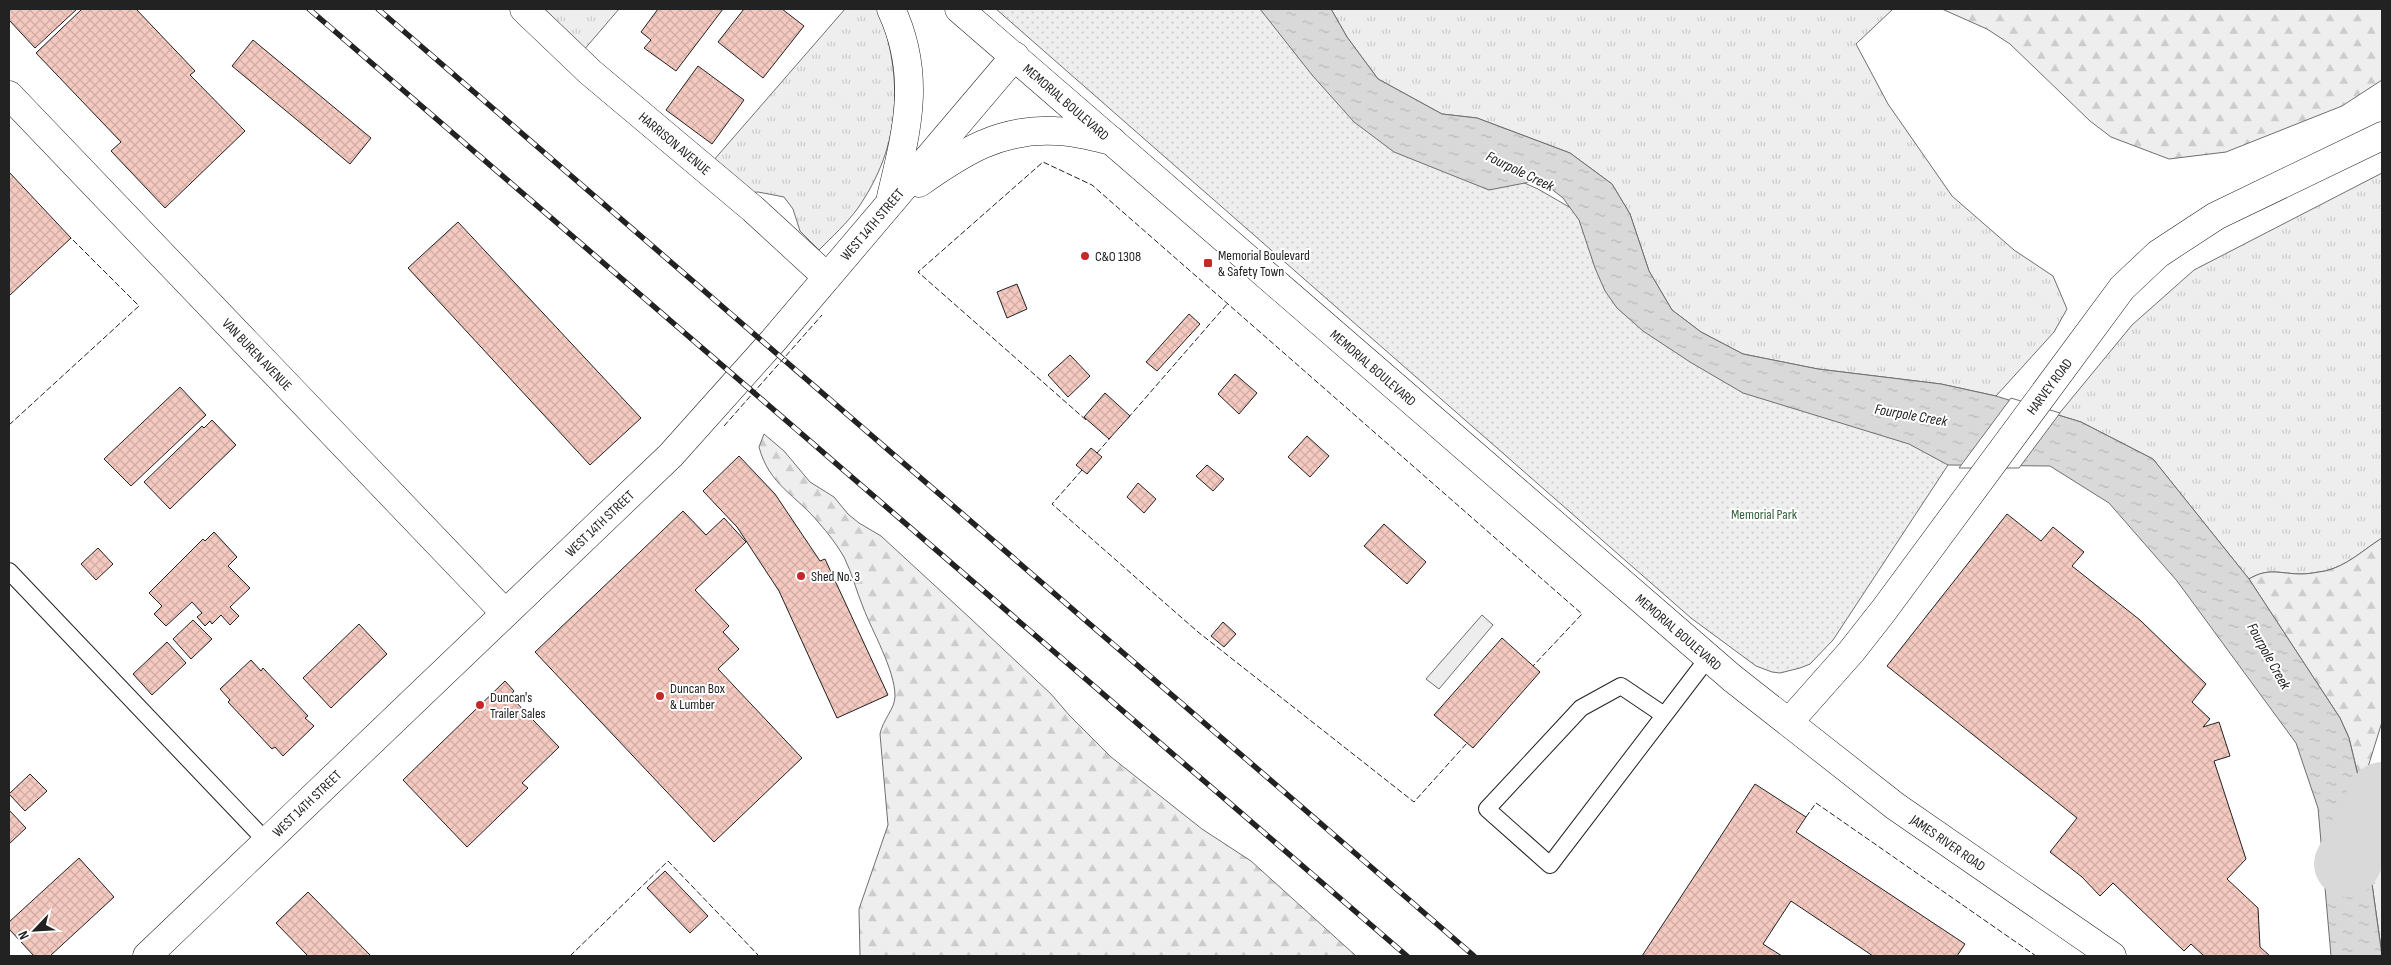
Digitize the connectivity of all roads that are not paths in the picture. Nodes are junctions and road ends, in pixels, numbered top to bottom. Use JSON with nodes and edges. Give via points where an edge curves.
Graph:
{"nodes":[{"id":1,"x":524,"y":9,"type":"edge"},
{"id":2,"x":890,"y":9,"type":"edge"},
{"id":3,"x":959,"y":9,"type":"edge"},
{"id":4,"x":1015,"y":56,"type":"junction"},
{"id":5,"x":9,"y":95,"type":"edge"},
{"id":6,"x":2382,"y":136,"type":"edge"},
{"id":7,"x":1113,"y":141,"type":"junction"},
{"id":8,"x":889,"y":203,"type":"junction"},
{"id":9,"x":827,"y":277,"type":"junction"},
{"id":10,"x":9,"y":571,"type":"edge"},
{"id":11,"x":506,"y":613,"type":"junction"},
{"id":12,"x":1708,"y":658,"type":"junction"},
{"id":13,"x":1664,"y":715,"type":"junction"},
{"id":14,"x":1789,"y":722,"type":"junction"},
{"id":15,"x":267,"y":842,"type":"junction"},
{"id":16,"x":147,"y":956,"type":"edge"},
{"id":17,"x":2112,"y":956,"type":"edge"}],
"edges":[{"from":1,"to":9,"type":"street","name":"HARRISON AVENUE","via":[[590,72],[753,209]]},
{"from":2,"to":8,"type":"street","via":[[906,53],[910,93],[907,132]]},
{"from":3,"to":4,"type":"street","name":"MEMORIAL BOULEVARD"},
{"from":4,"to":7,"type":"street","name":"MEMORIAL BOULEVARD"},
{"from":4,"to":8,"type":"street","name":"WEST 14TH STREET"},
{"from":5,"to":11,"type":"street","name":"VAN BUREN AVENUE"},
{"from":6,"to":14,"type":"street","name":"HARVEY ROAD","via":[[2216,216],[2158,254],[2122,288],[1851,652]]},
{"from":7,"to":8,"type":"street","via":[[1057,130],[1024,131],[992,139],[955,158]]},
{"from":7,"to":12,"type":"street","name":"MEMORIAL BOULEVARD"},
{"from":8,"to":9,"type":"street","name":"WEST 14TH STREET"},
{"from":9,"to":11,"type":"street","name":"WEST 14TH STREET","via":[[672,455]]},
{"from":10,"to":15,"type":"lane"},
{"from":11,"to":15,"type":"street","name":"WEST 14TH STREET"},
{"from":12,"to":13,"type":"lane"},
{"from":12,"to":14,"type":"street","name":"MEMORIAL BOULEVARD"},
{"from":13,"to":13,"type":"lane","via":[[1550,865],[1486,809],[1581,708],[1621,686]]},
{"from":14,"to":17,"type":"street","name":"JAMES RIVER ROAD","via":[[1895,806]]},
{"from":15,"to":16,"type":"street","name":"WEST 14TH STREET"}]}
